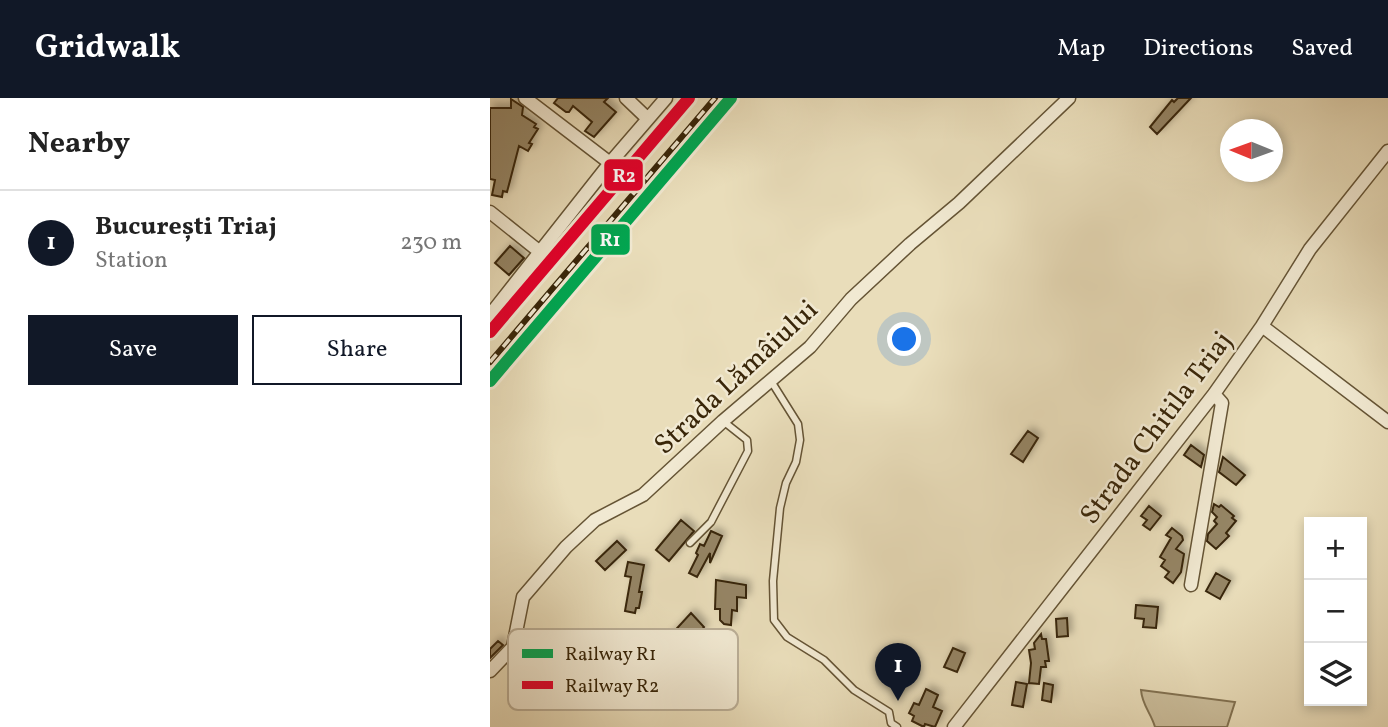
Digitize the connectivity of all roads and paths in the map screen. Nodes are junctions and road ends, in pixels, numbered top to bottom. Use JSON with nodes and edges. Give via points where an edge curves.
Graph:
{"nodes":[{"id":1,"x":524,"y":98,"type":"edge"},
{"id":2,"x":626,"y":98,"type":"edge"},
{"id":3,"x":666,"y":98,"type":"edge"},
{"id":4,"x":1069,"y":98,"type":"edge"},
{"id":5,"x":648,"y":119,"type":"junction"},
{"id":6,"x":1388,"y":151,"type":"edge"},
{"id":7,"x":610,"y":163,"type":"junction"},
{"id":8,"x":490,"y":212,"type":"edge"},
{"id":9,"x":540,"y":253,"type":"junction"},
{"id":10,"x":490,"y":315,"type":"edge"},
{"id":11,"x":1262,"y":326,"type":"junction"},
{"id":12,"x":771,"y":381,"type":"junction"},
{"id":13,"x":1214,"y":394,"type":"junction"},
{"id":14,"x":723,"y":421,"type":"junction"},
{"id":15,"x":1388,"y":422,"type":"edge"},
{"id":16,"x":690,"y":543,"type":"dead end"},
{"id":17,"x":1191,"y":585,"type":"dead end"},
{"id":18,"x":517,"y":629,"type":"edge"},
{"id":19,"x":508,"y":652,"type":"edge"},
{"id":20,"x":490,"y":671,"type":"edge"},
{"id":21,"x":897,"y":727,"type":"edge"},
{"id":22,"x":954,"y":727,"type":"edge"}],
"edges":[{"from":1,"to":7,"type":"street"},
{"from":2,"to":5,"type":"street"},
{"from":3,"to":5,"type":"street"},
{"from":4,"to":12,"type":"street","name":"Strada Lămâiului","via":[[959,204],[850,299],[810,347]]},
{"from":5,"to":7,"type":"street"},
{"from":6,"to":11,"type":"street","name":"Strada Chitila Triaj","via":[[1310,248]]},
{"from":7,"to":9,"type":"street"},
{"from":8,"to":9,"type":"street"},
{"from":9,"to":10,"type":"street"},
{"from":11,"to":13,"type":"street","name":"Strada Chitila Triaj"},
{"from":11,"to":15,"type":"street"},
{"from":12,"to":14,"type":"street","name":"Strada Lămâiului"},
{"from":12,"to":21,"type":"lane","via":[[797,424],[800,440],[780,508],[772,612],[778,627],[795,643],[889,712]]},
{"from":13,"to":17,"type":"street","via":[[1222,403]]},
{"from":13,"to":22,"type":"street","name":"Strada Chitila Triaj"},
{"from":14,"to":16,"type":"lane","via":[[747,440],[748,451],[711,522]]},
{"from":14,"to":18,"type":"street","name":"Strada Lămâiului","via":[[643,495],[596,520],[566,547],[523,597]]},
{"from":19,"to":20,"type":"street","name":"Strada Lămâiului"}]}
